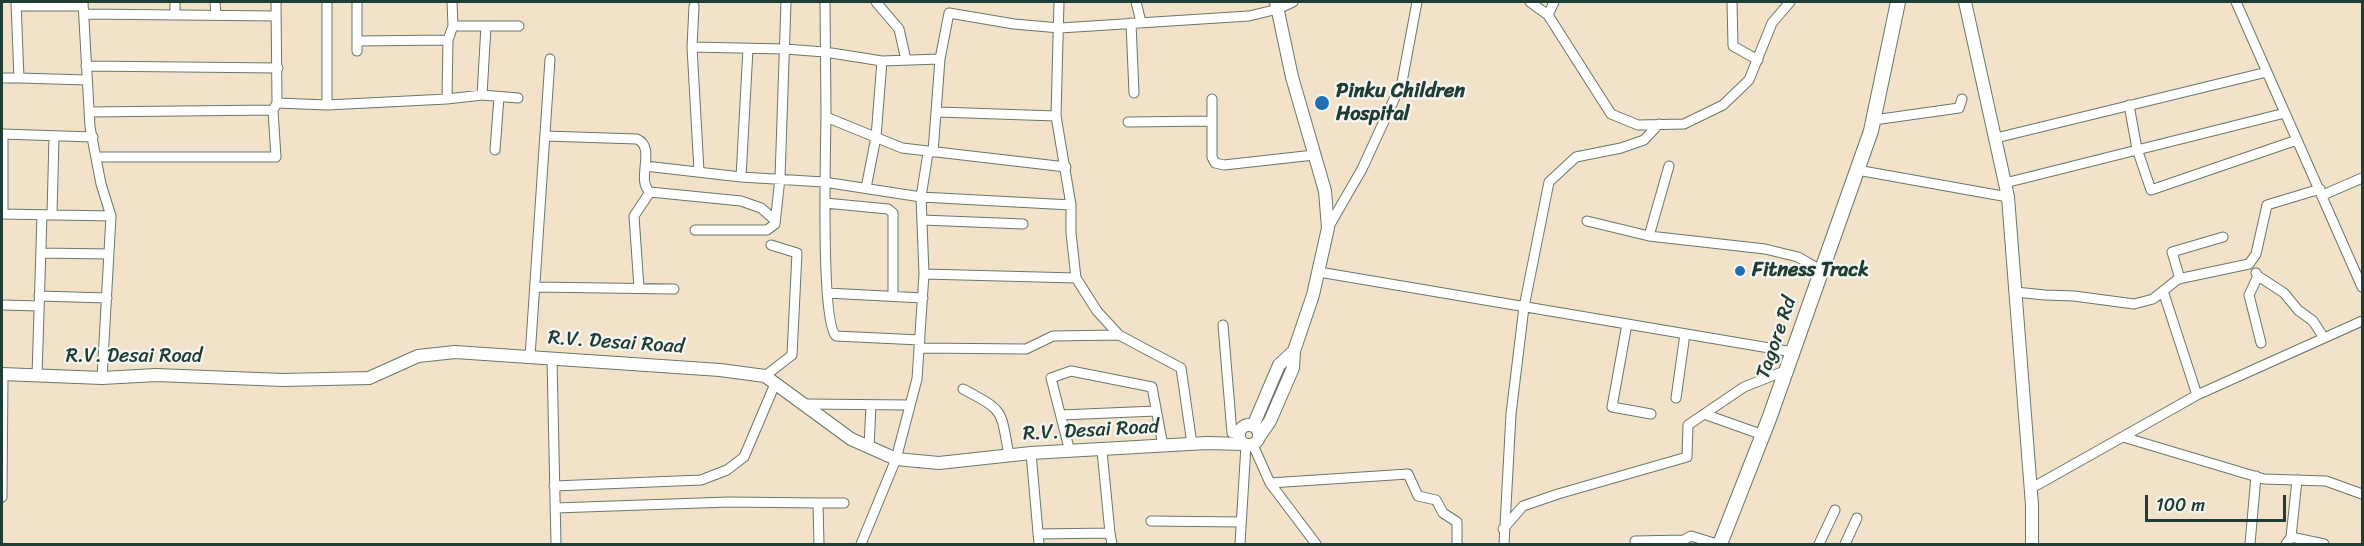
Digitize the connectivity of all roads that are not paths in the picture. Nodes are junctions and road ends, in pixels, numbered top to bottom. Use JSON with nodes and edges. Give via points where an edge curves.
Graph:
{"nodes":[{"id":1,"x":175,"y":2,"type":"edge"},
{"id":2,"x":215,"y":2,"type":"edge"},
{"id":3,"x":276,"y":2,"type":"edge"},
{"id":4,"x":327,"y":2,"type":"edge"},
{"id":5,"x":357,"y":2,"type":"edge"},
{"id":6,"x":452,"y":2,"type":"edge"},
{"id":7,"x":786,"y":2,"type":"edge"},
{"id":8,"x":825,"y":2,"type":"edge"},
{"id":9,"x":876,"y":2,"type":"edge"},
{"id":10,"x":1059,"y":2,"type":"edge"},
{"id":11,"x":1136,"y":2,"type":"edge"},
{"id":12,"x":1293,"y":2,"type":"edge"},
{"id":13,"x":1417,"y":2,"type":"edge"},
{"id":14,"x":1530,"y":2,"type":"edge"},
{"id":15,"x":1554,"y":2,"type":"edge"},
{"id":16,"x":1732,"y":2,"type":"edge"},
{"id":17,"x":1790,"y":2,"type":"edge"},
{"id":18,"x":1898,"y":2,"type":"edge"},
{"id":19,"x":1965,"y":2,"type":"edge"},
{"id":20,"x":2236,"y":2,"type":"edge"},
{"id":21,"x":16,"y":4,"type":"edge"},
{"id":22,"x":1277,"y":5,"type":"edge"},
{"id":23,"x":694,"y":6,"type":"dead end"},
{"id":24,"x":84,"y":7,"type":"edge"},
{"id":25,"x":175,"y":15,"type":"junction"},
{"id":26,"x":216,"y":15,"type":"junction"},
{"id":27,"x":1548,"y":15,"type":"junction"},
{"id":28,"x":276,"y":16,"type":"junction"},
{"id":29,"x":1136,"y":22,"type":"junction"},
{"id":30,"x":453,"y":26,"type":"junction"},
{"id":31,"x":486,"y":26,"type":"junction"},
{"id":32,"x":519,"y":26,"type":"dead end"},
{"id":33,"x":1060,"y":28,"type":"junction"},
{"id":34,"x":448,"y":40,"type":"junction"},
{"id":35,"x":692,"y":47,"type":"junction"},
{"id":36,"x":748,"y":49,"type":"junction"},
{"id":37,"x":786,"y":49,"type":"junction"},
{"id":38,"x":825,"y":52,"type":"junction"},
{"id":39,"x":940,"y":59,"type":"junction"},
{"id":40,"x":550,"y":60,"type":"dead end"},
{"id":41,"x":906,"y":60,"type":"junction"},
{"id":42,"x":1758,"y":60,"type":"junction"},
{"id":43,"x":882,"y":61,"type":"junction"},
{"id":44,"x":86,"y":66,"type":"junction"},
{"id":45,"x":278,"y":68,"type":"junction"},
{"id":46,"x":2267,"y":72,"type":"junction"},
{"id":47,"x":2,"y":78,"type":"edge"},
{"id":48,"x":19,"y":78,"type":"junction"},
{"id":49,"x":87,"y":80,"type":"junction"},
{"id":50,"x":1134,"y":93,"type":"dead end"},
{"id":51,"x":482,"y":96,"type":"junction"},
{"id":52,"x":499,"y":97,"type":"junction"},
{"id":53,"x":518,"y":98,"type":"dead end"},
{"id":54,"x":447,"y":99,"type":"junction"},
{"id":55,"x":1212,"y":99,"type":"dead end"},
{"id":56,"x":1962,"y":99,"type":"dead end"},
{"id":57,"x":327,"y":105,"type":"junction"},
{"id":58,"x":2128,"y":105,"type":"junction"},
{"id":59,"x":275,"y":106,"type":"junction"},
{"id":60,"x":89,"y":112,"type":"junction"},
{"id":61,"x":938,"y":112,"type":"junction"},
{"id":62,"x":2285,"y":113,"type":"junction"},
{"id":63,"x":1056,"y":116,"type":"junction"},
{"id":64,"x":826,"y":117,"type":"junction"},
{"id":65,"x":1874,"y":120,"type":"junction"},
{"id":66,"x":1212,"y":121,"type":"junction"},
{"id":67,"x":1128,"y":122,"type":"dead end"},
{"id":68,"x":1659,"y":124,"type":"junction"},
{"id":69,"x":2,"y":134,"type":"edge"},
{"id":70,"x":54,"y":136,"type":"junction"},
{"id":71,"x":545,"y":136,"type":"junction"},
{"id":72,"x":93,"y":137,"type":"junction"},
{"id":73,"x":876,"y":137,"type":"junction"},
{"id":74,"x":1996,"y":138,"type":"junction"},
{"id":75,"x":2298,"y":140,"type":"junction"},
{"id":76,"x":2137,"y":149,"type":"junction"},
{"id":77,"x":495,"y":150,"type":"dead end"},
{"id":78,"x":931,"y":152,"type":"junction"},
{"id":79,"x":1314,"y":155,"type":"junction"},
{"id":80,"x":97,"y":157,"type":"junction"},
{"id":81,"x":645,"y":166,"type":"junction"},
{"id":82,"x":1066,"y":166,"type":"junction"},
{"id":83,"x":1669,"y":166,"type":"dead end"},
{"id":84,"x":1857,"y":170,"type":"junction"},
{"id":85,"x":699,"y":171,"type":"junction"},
{"id":86,"x":741,"y":177,"type":"junction"},
{"id":87,"x":780,"y":178,"type":"junction"},
{"id":88,"x":2362,"y":178,"type":"edge"},
{"id":89,"x":824,"y":182,"type":"junction"},
{"id":90,"x":2005,"y":183,"type":"junction"},
{"id":91,"x":866,"y":188,"type":"junction"},
{"id":92,"x":650,"y":192,"type":"junction"},
{"id":93,"x":2322,"y":192,"type":"junction"},
{"id":94,"x":921,"y":197,"type":"junction"},
{"id":95,"x":2008,"y":197,"type":"junction"},
{"id":96,"x":825,"y":203,"type":"junction"},
{"id":97,"x":1071,"y":205,"type":"junction"},
{"id":98,"x":2,"y":214,"type":"edge"},
{"id":99,"x":47,"y":215,"type":"junction"},
{"id":100,"x":111,"y":216,"type":"junction"},
{"id":101,"x":776,"y":220,"type":"junction"},
{"id":102,"x":922,"y":220,"type":"junction"},
{"id":103,"x":1587,"y":221,"type":"dead end"},
{"id":104,"x":1023,"y":224,"type":"dead end"},
{"id":105,"x":1328,"y":228,"type":"junction"},
{"id":106,"x":695,"y":230,"type":"dead end"},
{"id":107,"x":1649,"y":236,"type":"junction"},
{"id":108,"x":2223,"y":237,"type":"dead end"},
{"id":109,"x":771,"y":245,"type":"dead end"},
{"id":110,"x":41,"y":253,"type":"junction"},
{"id":111,"x":109,"y":254,"type":"junction"},
{"id":112,"x":2249,"y":264,"type":"junction"},
{"id":113,"x":1822,"y":271,"type":"junction"},
{"id":114,"x":1319,"y":272,"type":"junction"},
{"id":115,"x":924,"y":274,"type":"junction"},
{"id":116,"x":2258,"y":276,"type":"junction"},
{"id":117,"x":1076,"y":278,"type":"junction"},
{"id":118,"x":2180,"y":279,"type":"junction"},
{"id":119,"x":535,"y":287,"type":"junction"},
{"id":120,"x":2362,"y":287,"type":"edge"},
{"id":121,"x":639,"y":288,"type":"junction"},
{"id":122,"x":674,"y":289,"type":"dead end"},
{"id":123,"x":2015,"y":291,"type":"junction"},
{"id":124,"x":2163,"y":291,"type":"junction"},
{"id":125,"x":827,"y":293,"type":"junction"},
{"id":126,"x":893,"y":296,"type":"junction"},
{"id":127,"x":107,"y":298,"type":"junction"},
{"id":128,"x":923,"y":298,"type":"junction"},
{"id":129,"x":39,"y":301,"type":"junction"},
{"id":130,"x":2,"y":305,"type":"edge"},
{"id":131,"x":1524,"y":307,"type":"junction"},
{"id":132,"x":2362,"y":321,"type":"edge"},
{"id":133,"x":1627,"y":324,"type":"junction"},
{"id":134,"x":1222,"y":325,"type":"dead end"},
{"id":135,"x":1685,"y":334,"type":"junction"},
{"id":136,"x":1119,"y":335,"type":"junction"},
{"id":137,"x":2324,"y":338,"type":"junction"},
{"id":138,"x":2261,"y":343,"type":"dead end"},
{"id":139,"x":920,"y":344,"type":"junction"},
{"id":140,"x":1793,"y":352,"type":"junction"},
{"id":141,"x":530,"y":357,"type":"junction"},
{"id":142,"x":552,"y":358,"type":"junction"},
{"id":143,"x":1787,"y":370,"type":"junction"},
{"id":144,"x":2,"y":374,"type":"edge"},
{"id":145,"x":37,"y":376,"type":"junction"},
{"id":146,"x":102,"y":378,"type":"junction"},
{"id":147,"x":770,"y":380,"type":"junction"},
{"id":148,"x":963,"y":389,"type":"dead end"},
{"id":149,"x":2197,"y":395,"type":"junction"},
{"id":150,"x":1676,"y":398,"type":"dead end"},
{"id":151,"x":803,"y":404,"type":"junction"},
{"id":152,"x":871,"y":405,"type":"junction"},
{"id":153,"x":910,"y":405,"type":"junction"},
{"id":154,"x":1156,"y":411,"type":"junction"},
{"id":155,"x":1651,"y":414,"type":"dead end"},
{"id":156,"x":1704,"y":414,"type":"junction"},
{"id":157,"x":1061,"y":415,"type":"junction"},
{"id":158,"x":1763,"y":435,"type":"junction"},
{"id":159,"x":2123,"y":437,"type":"junction"},
{"id":160,"x":1246,"y":438,"type":"junction"},
{"id":161,"x":1192,"y":444,"type":"junction"},
{"id":162,"x":1163,"y":446,"type":"junction"},
{"id":163,"x":869,"y":447,"type":"junction"},
{"id":164,"x":1102,"y":451,"type":"junction"},
{"id":165,"x":1070,"y":452,"type":"junction"},
{"id":166,"x":1031,"y":453,"type":"junction"},
{"id":167,"x":1009,"y":455,"type":"junction"},
{"id":168,"x":896,"y":459,"type":"junction"},
{"id":169,"x":2256,"y":476,"type":"junction"},
{"id":170,"x":2297,"y":480,"type":"junction"},
{"id":171,"x":1270,"y":483,"type":"junction"},
{"id":172,"x":555,"y":486,"type":"junction"},
{"id":173,"x":2030,"y":489,"type":"junction"},
{"id":174,"x":2362,"y":494,"type":"edge"},
{"id":175,"x":2,"y":497,"type":"edge"},
{"id":176,"x":818,"y":503,"type":"junction"},
{"id":177,"x":844,"y":503,"type":"dead end"},
{"id":178,"x":555,"y":508,"type":"junction"},
{"id":179,"x":1835,"y":510,"type":"dead end"},
{"id":180,"x":1857,"y":518,"type":"dead end"},
{"id":181,"x":1151,"y":521,"type":"dead end"},
{"id":182,"x":1241,"y":522,"type":"junction"},
{"id":183,"x":1503,"y":529,"type":"junction"},
{"id":184,"x":1110,"y":533,"type":"junction"},
{"id":185,"x":1038,"y":534,"type":"junction"},
{"id":186,"x":1635,"y":540,"type":"dead end"},
{"id":187,"x":2288,"y":541,"type":"edge"},
{"id":188,"x":1456,"y":543,"type":"edge"},
{"id":189,"x":556,"y":544,"type":"edge"},
{"id":190,"x":819,"y":544,"type":"edge"},
{"id":191,"x":861,"y":544,"type":"edge"},
{"id":192,"x":1039,"y":544,"type":"edge"},
{"id":193,"x":1112,"y":544,"type":"edge"},
{"id":194,"x":1240,"y":544,"type":"edge"},
{"id":195,"x":1316,"y":544,"type":"edge"},
{"id":196,"x":1504,"y":544,"type":"edge"},
{"id":197,"x":1718,"y":544,"type":"edge"},
{"id":198,"x":1820,"y":544,"type":"edge"},
{"id":199,"x":1845,"y":544,"type":"edge"},
{"id":200,"x":2032,"y":544,"type":"edge"},
{"id":201,"x":2250,"y":544,"type":"edge"},
{"id":202,"x":2324,"y":544,"type":"edge"}],
"edges":[{"from":1,"to":25,"type":"street"},
{"from":2,"to":26,"type":"street"},
{"from":3,"to":28,"type":"street"},
{"from":4,"to":57,"type":"street"},
{"from":5,"to":34,"type":"street","via":[[357,46]]},
{"from":6,"to":30,"type":"street"},
{"from":7,"to":37,"type":"street"},
{"from":8,"to":38,"type":"street"},
{"from":9,"to":41,"type":"street","via":[[899,29]]},
{"from":10,"to":33,"type":"street"},
{"from":11,"to":29,"type":"street"},
{"from":12,"to":22,"type":"street"},
{"from":13,"to":105,"type":"street","via":[[1402,82],[1362,169]]},
{"from":14,"to":27,"type":"street"},
{"from":15,"to":27,"type":"street"},
{"from":16,"to":42,"type":"street","via":[[1733,46]]},
{"from":17,"to":42,"type":"street","via":[[1772,23]]},
{"from":18,"to":65,"type":"main road","name":"Tagore Rd"},
{"from":19,"to":74,"type":"street"},
{"from":20,"to":46,"type":"street"},
{"from":21,"to":24,"type":"street"},
{"from":21,"to":48,"type":"street"},
{"from":22,"to":29,"type":"street","via":[[1249,16]]},
{"from":22,"to":79,"type":"street"},
{"from":23,"to":35,"type":"street"},
{"from":24,"to":25,"type":"street"},
{"from":24,"to":44,"type":"street"},
{"from":25,"to":26,"type":"street"},
{"from":26,"to":28,"type":"street"},
{"from":27,"to":68,"type":"street","via":[[1611,114],[1638,125]]},
{"from":28,"to":45,"type":"street"},
{"from":29,"to":33,"type":"street"},
{"from":29,"to":50,"type":"street"},
{"from":30,"to":31,"type":"street"},
{"from":30,"to":34,"type":"street"},
{"from":31,"to":32,"type":"street"},
{"from":31,"to":51,"type":"street"},
{"from":33,"to":39,"type":"street","via":[[949,13]]},
{"from":33,"to":63,"type":"street"},
{"from":34,"to":54,"type":"street"},
{"from":35,"to":36,"type":"street"},
{"from":35,"to":85,"type":"street"},
{"from":36,"to":37,"type":"street"},
{"from":36,"to":86,"type":"street"},
{"from":37,"to":38,"type":"street"},
{"from":37,"to":87,"type":"street"},
{"from":38,"to":43,"type":"street"},
{"from":38,"to":64,"type":"street"},
{"from":39,"to":41,"type":"street"},
{"from":39,"to":61,"type":"street"},
{"from":40,"to":71,"type":"street"},
{"from":41,"to":43,"type":"street"},
{"from":42,"to":68,"type":"street","via":[[1749,80],[1723,105],[1683,124]]},
{"from":43,"to":73,"type":"street"},
{"from":44,"to":45,"type":"street"},
{"from":44,"to":49,"type":"street"},
{"from":45,"to":59,"type":"street"},
{"from":46,"to":58,"type":"street"},
{"from":46,"to":62,"type":"street"},
{"from":47,"to":48,"type":"street"},
{"from":48,"to":49,"type":"street"},
{"from":49,"to":60,"type":"street"},
{"from":51,"to":52,"type":"street"},
{"from":51,"to":54,"type":"street"},
{"from":52,"to":53,"type":"street"},
{"from":52,"to":77,"type":"street"},
{"from":54,"to":57,"type":"street"},
{"from":55,"to":66,"type":"street"},
{"from":56,"to":65,"type":"street","via":[[1959,108]]},
{"from":57,"to":59,"type":"street"},
{"from":58,"to":74,"type":"street"},
{"from":58,"to":76,"type":"street"},
{"from":59,"to":60,"type":"street"},
{"from":59,"to":80,"type":"street","via":[[276,157]]},
{"from":60,"to":72,"type":"street"},
{"from":61,"to":63,"type":"street"},
{"from":61,"to":78,"type":"street"},
{"from":62,"to":75,"type":"street"},
{"from":62,"to":76,"type":"street"},
{"from":63,"to":82,"type":"street"},
{"from":64,"to":73,"type":"street"},
{"from":64,"to":89,"type":"street"},
{"from":65,"to":84,"type":"main road","name":"Tagore Rd"},
{"from":66,"to":67,"type":"street"},
{"from":66,"to":79,"type":"street","via":[[1212,157],[1219,165]]},
{"from":68,"to":131,"type":"street","via":[[1644,140],[1576,157],[1549,182]]},
{"from":69,"to":70,"type":"street"},
{"from":69,"to":98,"type":"street"},
{"from":70,"to":72,"type":"street"},
{"from":70,"to":99,"type":"street"},
{"from":71,"to":81,"type":"street","via":[[637,139],[645,147]]},
{"from":71,"to":119,"type":"street"},
{"from":72,"to":80,"type":"street"},
{"from":73,"to":78,"type":"street","via":[[902,148]]},
{"from":73,"to":91,"type":"street"},
{"from":74,"to":90,"type":"street"},
{"from":75,"to":76,"type":"street","via":[[2151,190]]},
{"from":75,"to":93,"type":"street"},
{"from":76,"to":90,"type":"street"},
{"from":78,"to":82,"type":"street"},
{"from":78,"to":94,"type":"street"},
{"from":79,"to":105,"type":"street","via":[[1325,191]]},
{"from":80,"to":100,"type":"street"},
{"from":81,"to":85,"type":"street"},
{"from":81,"to":92,"type":"street","via":[[644,184]]},
{"from":82,"to":97,"type":"street"},
{"from":83,"to":107,"type":"street"},
{"from":84,"to":95,"type":"street"},
{"from":84,"to":113,"type":"main road","name":"Tagore Rd"},
{"from":85,"to":86,"type":"street"},
{"from":86,"to":87,"type":"street"},
{"from":87,"to":89,"type":"street"},
{"from":87,"to":101,"type":"street"},
{"from":88,"to":93,"type":"street"},
{"from":89,"to":91,"type":"street"},
{"from":89,"to":96,"type":"street"},
{"from":90,"to":95,"type":"street"},
{"from":91,"to":94,"type":"street"},
{"from":92,"to":101,"type":"street","via":[[741,201]]},
{"from":92,"to":121,"type":"street","via":[[633,216]]},
{"from":93,"to":112,"type":"street","via":[[2267,206],[2256,254]]},
{"from":93,"to":120,"type":"street"},
{"from":94,"to":97,"type":"street"},
{"from":94,"to":102,"type":"street"},
{"from":95,"to":123,"type":"street"},
{"from":96,"to":125,"type":"street"},
{"from":96,"to":126,"type":"street","via":[[888,209],[893,213]]},
{"from":97,"to":117,"type":"street"},
{"from":98,"to":99,"type":"street"},
{"from":99,"to":100,"type":"street"},
{"from":99,"to":110,"type":"street"},
{"from":100,"to":111,"type":"street"},
{"from":101,"to":106,"type":"street","via":[[767,230]]},
{"from":102,"to":104,"type":"street"},
{"from":102,"to":115,"type":"street"},
{"from":103,"to":107,"type":"street"},
{"from":105,"to":114,"type":"street"},
{"from":107,"to":113,"type":"street","via":[[1765,249],[1798,257]]},
{"from":108,"to":118,"type":"street","via":[[2172,252]]},
{"from":109,"to":147,"type":"street","via":[[797,253],[792,355]]},
{"from":110,"to":111,"type":"street"},
{"from":110,"to":129,"type":"street"},
{"from":111,"to":127,"type":"street"},
{"from":112,"to":116,"type":"street"},
{"from":112,"to":118,"type":"street"},
{"from":113,"to":140,"type":"main road","name":"Tagore Rd"},
{"from":114,"to":131,"type":"street"},
{"from":114,"to":160,"type":"street","via":[[1294,351],[1293,368],[1270,421]]},
{"from":115,"to":117,"type":"street"},
{"from":115,"to":128,"type":"street"},
{"from":116,"to":137,"type":"street","via":[[2284,293],[2313,321]]},
{"from":116,"to":138,"type":"street","via":[[2250,295]]},
{"from":117,"to":136,"type":"street","via":[[1097,311]]},
{"from":118,"to":124,"type":"street"},
{"from":119,"to":121,"type":"street"},
{"from":119,"to":141,"type":"street"},
{"from":121,"to":122,"type":"street"},
{"from":123,"to":124,"type":"street","via":[[2134,304],[2153,299]]},
{"from":123,"to":173,"type":"street"},
{"from":124,"to":149,"type":"street"},
{"from":125,"to":126,"type":"street"},
{"from":125,"to":139,"type":"street","via":[[831,331],[836,336]]},
{"from":126,"to":128,"type":"street"},
{"from":127,"to":129,"type":"street"},
{"from":127,"to":146,"type":"street"},
{"from":128,"to":139,"type":"street"},
{"from":129,"to":130,"type":"street"},
{"from":129,"to":145,"type":"street"},
{"from":131,"to":133,"type":"street"},
{"from":131,"to":183,"type":"street","via":[[1510,414]]},
{"from":132,"to":137,"type":"street"},
{"from":133,"to":135,"type":"street"},
{"from":133,"to":155,"type":"street","via":[[1612,407]]},
{"from":134,"to":160,"type":"street"},
{"from":135,"to":140,"type":"street"},
{"from":135,"to":150,"type":"street"},
{"from":136,"to":139,"type":"street","via":[[1053,336],[1026,349]]},
{"from":136,"to":161,"type":"street","via":[[1181,368]]},
{"from":137,"to":149,"type":"street"},
{"from":139,"to":153,"type":"street"},
{"from":140,"to":143,"type":"main road","name":"Tagore Rd"},
{"from":141,"to":142,"type":"street","name":"R.V. Desai Road"},
{"from":141,"to":146,"type":"street","name":"R.V. Desai Road","via":[[439,352],[418,356],[369,378]]},
{"from":142,"to":147,"type":"street","name":"R.V. Desai Road","via":[[720,370]]},
{"from":142,"to":172,"type":"street"},
{"from":143,"to":156,"type":"street","via":[[1744,387]]},
{"from":143,"to":158,"type":"main road","name":"Tagore Rd"},
{"from":144,"to":145,"type":"street","name":"R.V. Desai Road"},
{"from":144,"to":175,"type":"street"},
{"from":145,"to":146,"type":"street","name":"R.V. Desai Road"},
{"from":147,"to":151,"type":"street","name":"R.V. Desai Road"},
{"from":147,"to":172,"type":"street","via":[[744,457],[727,470],[701,480]]},
{"from":148,"to":167,"type":"street","via":[[999,411]]},
{"from":149,"to":159,"type":"street"},
{"from":151,"to":152,"type":"street"},
{"from":151,"to":163,"type":"street","name":"R.V. Desai Road","via":[[851,439]]},
{"from":152,"to":153,"type":"street"},
{"from":152,"to":163,"type":"street"},
{"from":153,"to":168,"type":"street"},
{"from":154,"to":157,"type":"street"},
{"from":154,"to":157,"type":"street","via":[[1152,387],[1071,370],[1051,378]]},
{"from":154,"to":162,"type":"street"},
{"from":156,"to":158,"type":"street"},
{"from":156,"to":183,"type":"street","via":[[1688,425],[1687,456],[1523,506]]},
{"from":157,"to":165,"type":"street"},
{"from":158,"to":197,"type":"main road","name":"Tagore Rd"},
{"from":159,"to":169,"type":"street"},
{"from":159,"to":173,"type":"street"},
{"from":160,"to":161,"type":"street","name":"R.V. Desai Road"},
{"from":160,"to":171,"type":"street"},
{"from":160,"to":182,"type":"street"},
{"from":161,"to":162,"type":"street","name":"R.V. Desai Road"},
{"from":162,"to":164,"type":"street","name":"R.V. Desai Road"},
{"from":163,"to":168,"type":"street","name":"R.V. Desai Road"},
{"from":164,"to":165,"type":"street","name":"R.V. Desai Road"},
{"from":164,"to":184,"type":"street"},
{"from":165,"to":166,"type":"street","name":"R.V. Desai Road"},
{"from":166,"to":167,"type":"street","name":"R.V. Desai Road"},
{"from":166,"to":185,"type":"street"},
{"from":167,"to":168,"type":"street","name":"R.V. Desai Road","via":[[939,463]]},
{"from":168,"to":191,"type":"street"},
{"from":169,"to":170,"type":"street"},
{"from":169,"to":201,"type":"street"},
{"from":170,"to":174,"type":"street","via":[[2326,481]]},
{"from":170,"to":187,"type":"street"},
{"from":171,"to":188,"type":"street","via":[[1408,474],[1418,496],[1436,500],[1443,513],[1457,522]]},
{"from":171,"to":195,"type":"street"},
{"from":172,"to":178,"type":"street"},
{"from":173,"to":200,"type":"street"},
{"from":176,"to":177,"type":"street"},
{"from":176,"to":178,"type":"street"},
{"from":176,"to":190,"type":"street"},
{"from":178,"to":189,"type":"street"},
{"from":179,"to":198,"type":"street"},
{"from":180,"to":199,"type":"street"},
{"from":181,"to":182,"type":"street"},
{"from":182,"to":194,"type":"street"},
{"from":183,"to":196,"type":"street"},
{"from":184,"to":185,"type":"street"},
{"from":184,"to":193,"type":"street"},
{"from":185,"to":192,"type":"street"},
{"from":186,"to":197,"type":"street","via":[[1684,540],[1691,536]]},
{"from":187,"to":202,"type":"street"}]}
